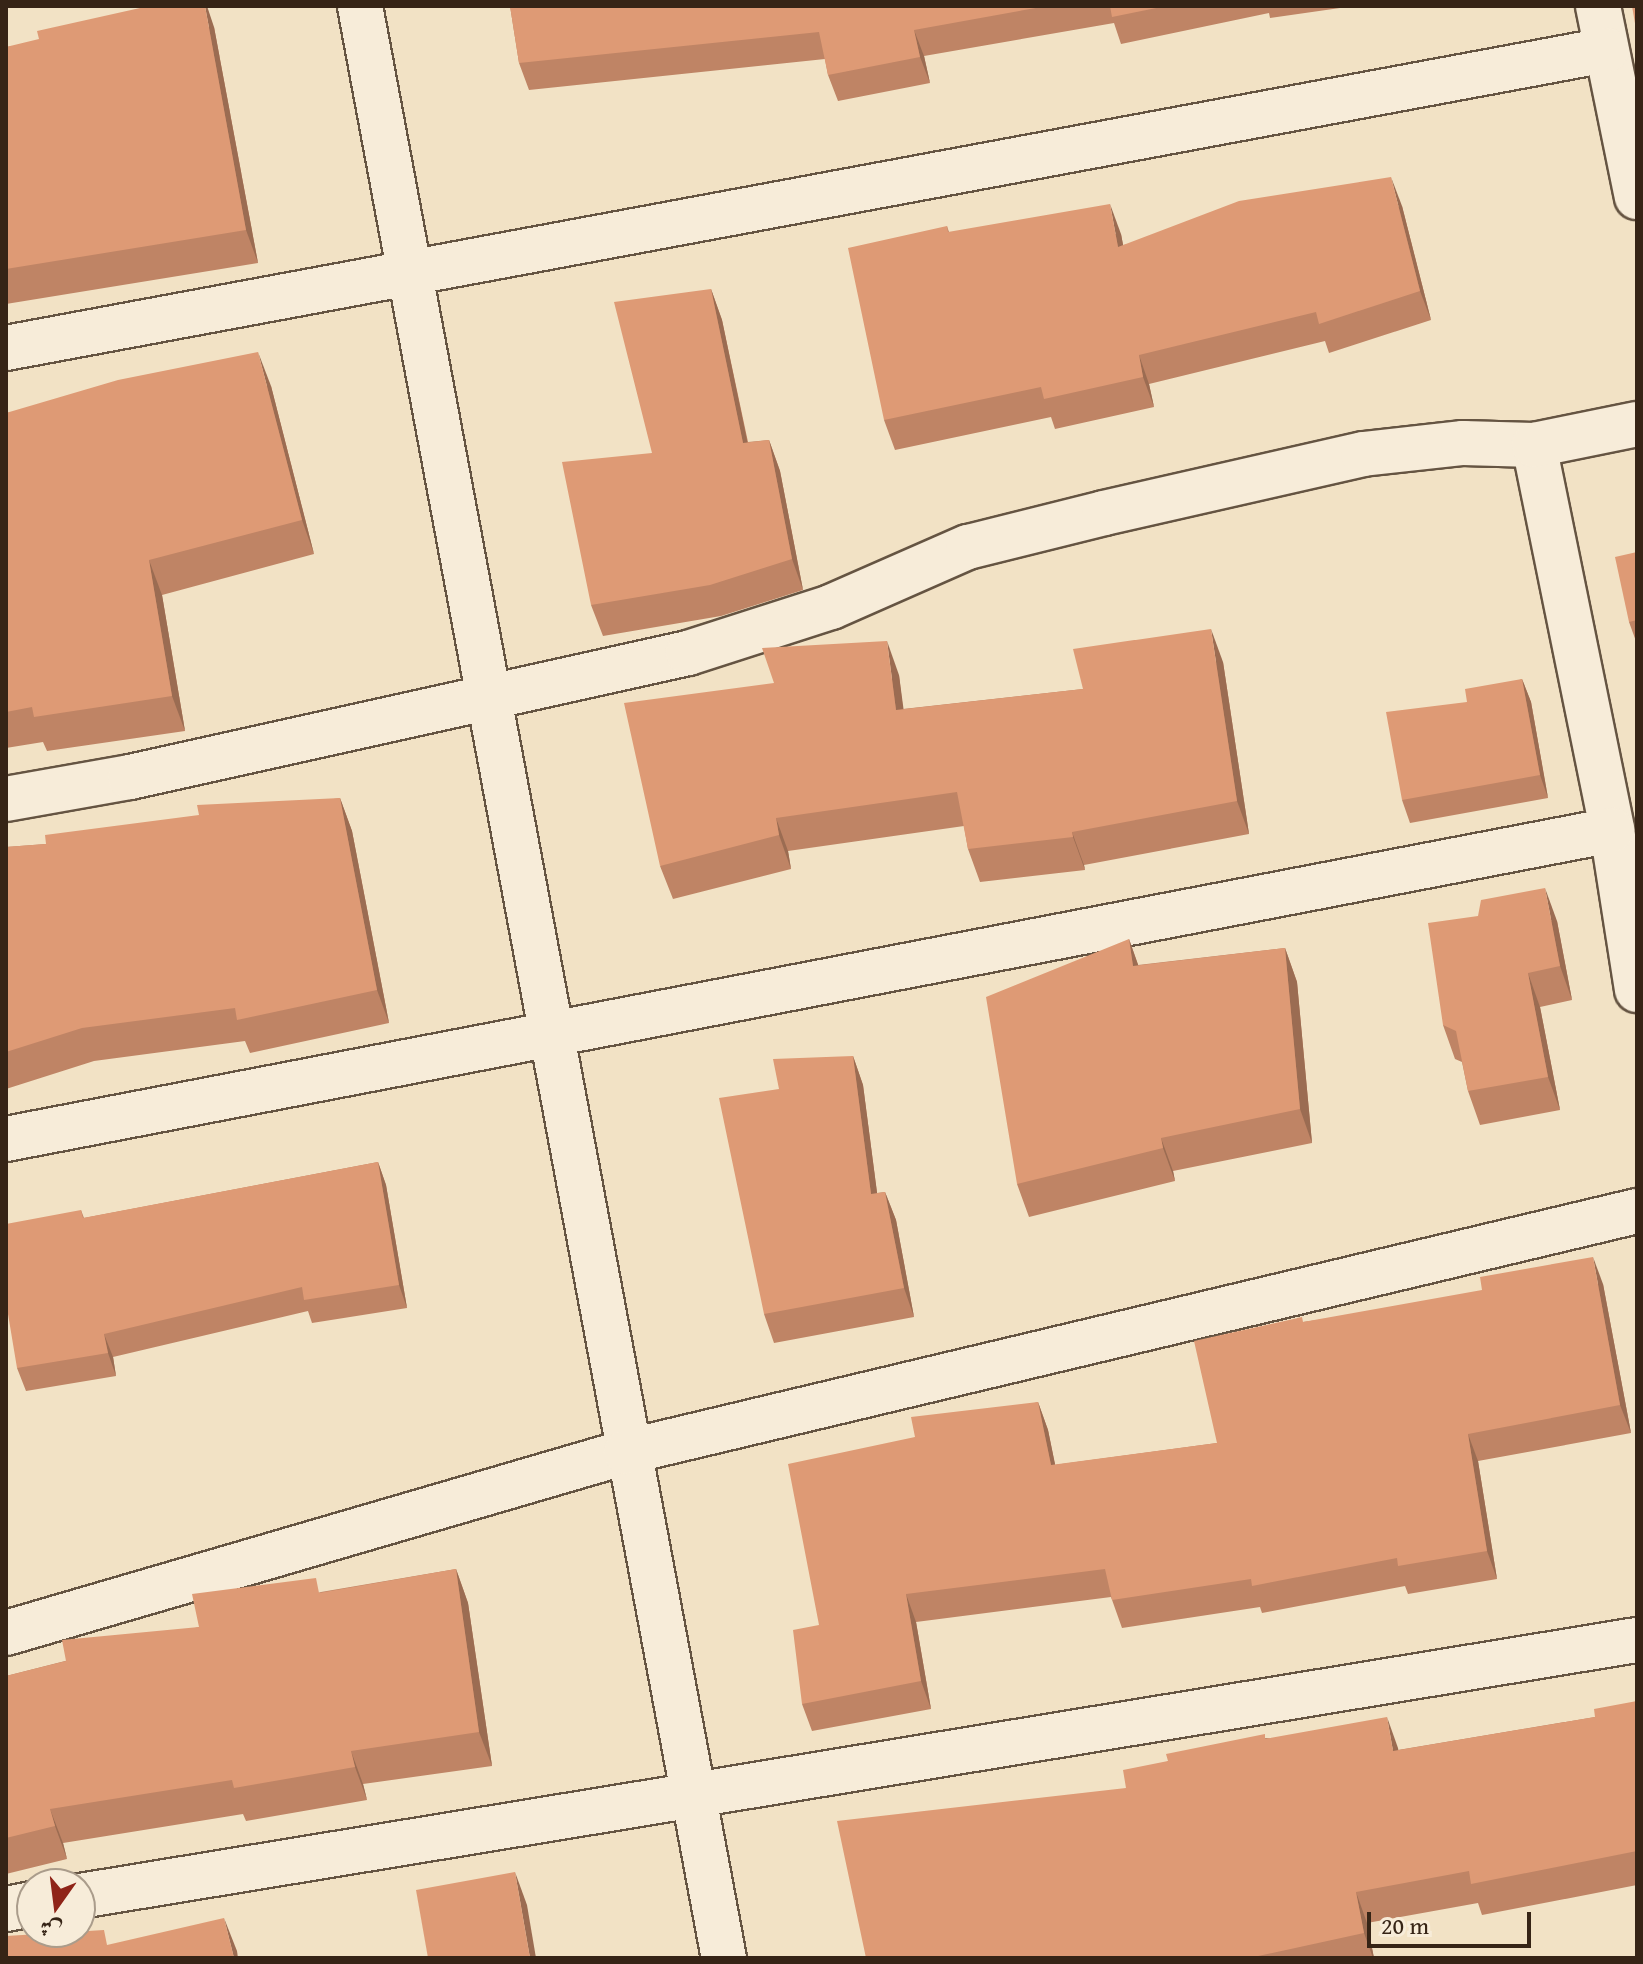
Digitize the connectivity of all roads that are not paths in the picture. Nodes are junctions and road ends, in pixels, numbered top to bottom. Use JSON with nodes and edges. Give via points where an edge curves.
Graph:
{"nodes":[{"id":1,"x":360,"y":6,"type":"edge"},
{"id":2,"x":1598,"y":6,"type":"edge"},
{"id":3,"x":1606,"y":50,"type":"junction"},
{"id":4,"x":1637,"y":197,"type":"edge"},
{"id":5,"x":410,"y":272,"type":"junction"},
{"id":6,"x":6,"y":348,"type":"edge"},
{"id":7,"x":1637,"y":424,"type":"edge"},
{"id":8,"x":1534,"y":445,"type":"junction"},
{"id":9,"x":491,"y":696,"type":"junction"},
{"id":10,"x":6,"y":799,"type":"edge"},
{"id":11,"x":1612,"y":830,"type":"junction"},
{"id":12,"x":1637,"y":990,"type":"edge"},
{"id":13,"x":551,"y":1031,"type":"junction"},
{"id":14,"x":6,"y":1139,"type":"edge"},
{"id":15,"x":1637,"y":1211,"type":"edge"},
{"id":16,"x":626,"y":1452,"type":"junction"},
{"id":17,"x":6,"y":1633,"type":"edge"},
{"id":18,"x":1637,"y":1640,"type":"edge"},
{"id":19,"x":693,"y":1791,"type":"junction"},
{"id":20,"x":96,"y":1893,"type":"edge"},
{"id":21,"x":724,"y":1958,"type":"edge"}],
"edges":[{"from":1,"to":5,"type":"street"},
{"from":2,"to":3,"type":"street"},
{"from":3,"to":4,"type":"street"},
{"from":3,"to":5,"type":"street"},
{"from":5,"to":6,"type":"street"},
{"from":5,"to":9,"type":"street"},
{"from":7,"to":8,"type":"street"},
{"from":8,"to":9,"type":"street","via":[[1463,443],[1363,454],[1104,513],[968,547],[831,607],[688,653]]},
{"from":8,"to":11,"type":"street"},
{"from":9,"to":10,"type":"street","via":[[130,777]]},
{"from":9,"to":13,"type":"street"},
{"from":11,"to":12,"type":"street"},
{"from":11,"to":13,"type":"street"},
{"from":13,"to":14,"type":"street"},
{"from":13,"to":16,"type":"street"},
{"from":15,"to":16,"type":"street"},
{"from":16,"to":17,"type":"street"},
{"from":16,"to":19,"type":"street"},
{"from":18,"to":19,"type":"street"},
{"from":19,"to":20,"type":"street"},
{"from":19,"to":21,"type":"street"}]}
